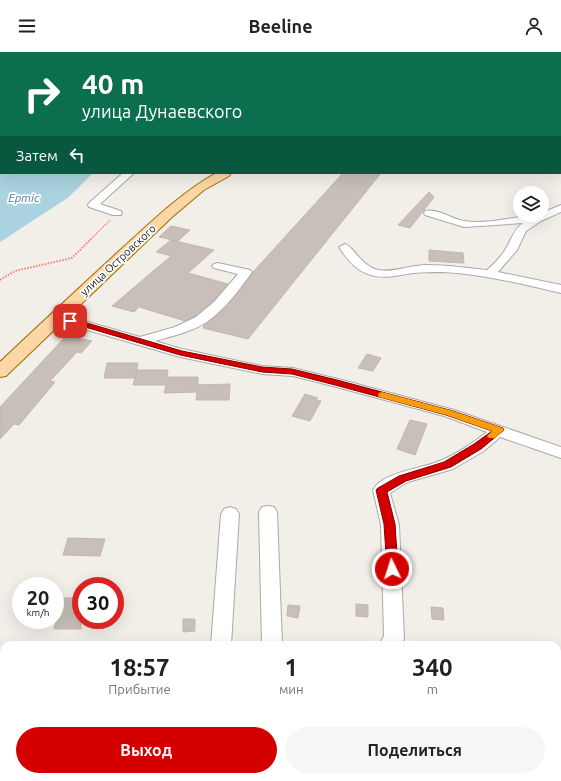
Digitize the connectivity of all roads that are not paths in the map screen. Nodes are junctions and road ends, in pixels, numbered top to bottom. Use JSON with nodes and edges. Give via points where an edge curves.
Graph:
{"nodes":[{"id":1,"x":128,"y":174,"type":"edge"},
{"id":2,"x":223,"y":174,"type":"edge"},
{"id":3,"x":561,"y":208,"type":"edge"},
{"id":4,"x":117,"y":213,"type":"road end"},
{"id":5,"x":429,"y":213,"type":"dead end"},
{"id":6,"x":549,"y":214,"type":"edge"},
{"id":7,"x":513,"y":221,"type":"edge"},
{"id":8,"x":532,"y":222,"type":"edge"},
{"id":9,"x":345,"y":247,"type":"dead end"},
{"id":10,"x":218,"y":266,"type":"dead end"},
{"id":11,"x":490,"y":274,"type":"junction"},
{"id":12,"x":561,"y":289,"type":"edge"},
{"id":13,"x":56,"y":317,"type":"junction"},
{"id":14,"x":142,"y":341,"type":"junction"},
{"id":15,"x":0,"y":372,"type":"edge"},
{"id":16,"x":499,"y":430,"type":"junction"},
{"id":17,"x":561,"y":453,"type":"edge"},
{"id":18,"x":268,"y":512,"type":"dead end"},
{"id":19,"x":230,"y":514,"type":"dead end"},
{"id":20,"x":221,"y":641,"type":"edge"},
{"id":21,"x":272,"y":641,"type":"edge"},
{"id":22,"x":392,"y":641,"type":"edge"}],
"edges":[{"from":1,"to":4,"type":"street","via":[[93,205]]},
{"from":2,"to":13,"type":"main road","name":"улица Островского","via":[[200,187],[167,214]]},
{"from":3,"to":6,"type":"street"},
{"from":5,"to":7,"type":"street","via":[[464,224]]},
{"from":8,"to":11,"type":"street","via":[[522,229],[511,250]]},
{"from":9,"to":11,"type":"street","via":[[364,268],[378,274],[418,269],[452,269]]},
{"from":10,"to":14,"type":"street","via":[[246,272],[202,320]]},
{"from":11,"to":12,"type":"street"},
{"from":13,"to":14,"type":"street"},
{"from":13,"to":15,"type":"main road","name":"улица Островского"},
{"from":14,"to":16,"type":"street","via":[[180,353],[262,370],[292,372],[337,383],[449,413]]},
{"from":16,"to":17,"type":"street"},
{"from":16,"to":22,"type":"street","via":[[447,465],[402,478],[381,490],[390,524],[394,638]]},
{"from":18,"to":21,"type":"street"},
{"from":19,"to":20,"type":"street"}]}
